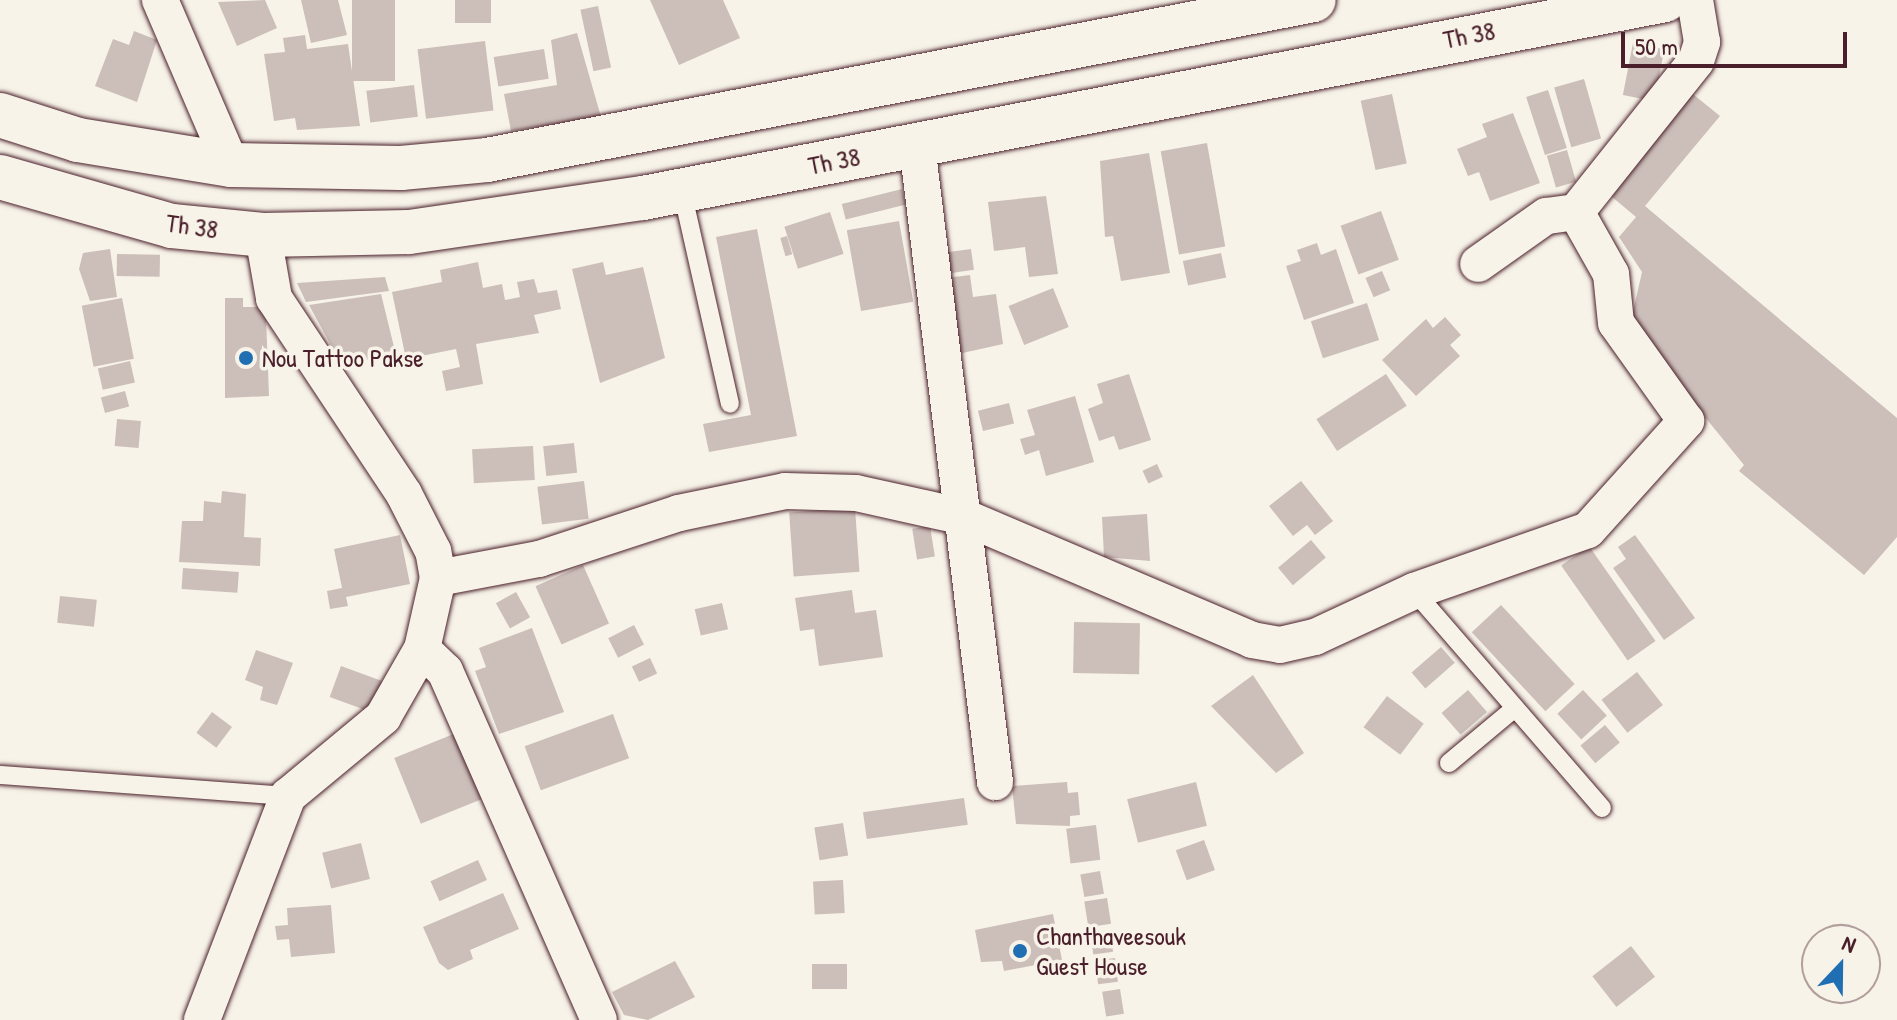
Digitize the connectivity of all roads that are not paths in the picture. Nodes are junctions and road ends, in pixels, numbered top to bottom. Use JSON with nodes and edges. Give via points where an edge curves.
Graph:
{"nodes":[{"id":1,"x":160,"y":0,"type":"edge"},
{"id":2,"x":1314,"y":0,"type":"edge"},
{"id":3,"x":1665,"y":0,"type":"edge"},
{"id":4,"x":1695,"y":0,"type":"edge"},
{"id":5,"x":0,"y":115,"type":"edge"},
{"id":6,"x":917,"y":145,"type":"junction"},
{"id":7,"x":231,"y":165,"type":"junction"},
{"id":8,"x":401,"y":168,"type":"junction"},
{"id":9,"x":0,"y":177,"type":"edge"},
{"id":10,"x":682,"y":191,"type":"junction"},
{"id":11,"x":1576,"y":212,"type":"junction"},
{"id":12,"x":409,"y":232,"type":"junction"},
{"id":13,"x":263,"y":235,"type":"junction"},
{"id":14,"x":1478,"y":264,"type":"dead end"},
{"id":15,"x":730,"y":404,"type":"dead end"},
{"id":16,"x":964,"y":517,"type":"junction"},
{"id":17,"x":438,"y":578,"type":"junction"},
{"id":18,"x":1414,"y":591,"type":"junction"},
{"id":19,"x":422,"y":649,"type":"junction"},
{"id":20,"x":1515,"y":708,"type":"junction"},
{"id":21,"x":1449,"y":763,"type":"dead end"},
{"id":22,"x":0,"y":775,"type":"edge"},
{"id":23,"x":995,"y":782,"type":"dead end"},
{"id":24,"x":288,"y":796,"type":"junction"},
{"id":25,"x":1602,"y":808,"type":"dead end"},
{"id":26,"x":202,"y":1020,"type":"edge"},
{"id":27,"x":599,"y":1020,"type":"edge"}],
"edges":[{"from":1,"to":7,"type":"street"},
{"from":2,"to":8,"type":"street","via":[[487,160]]},
{"from":3,"to":6,"type":"street","name":"Th 38"},
{"from":4,"to":11,"type":"street","via":[[1702,42],[1696,61]]},
{"from":5,"to":7,"type":"street","via":[[78,140]]},
{"from":6,"to":10,"type":"street","name":"Th 38"},
{"from":6,"to":16,"type":"street"},
{"from":7,"to":8,"type":"street"},
{"from":8,"to":12,"type":"street"},
{"from":9,"to":13,"type":"street","name":"Th 38","via":[[172,226]]},
{"from":10,"to":12,"type":"street","name":"Th 38"},
{"from":10,"to":15,"type":"lane"},
{"from":11,"to":14,"type":"street","via":[[1546,216]]},
{"from":11,"to":18,"type":"street","via":[[1611,274],[1616,323],[1686,421],[1588,530]]},
{"from":12,"to":13,"type":"street","name":"Th 38"},
{"from":13,"to":17,"type":"street","via":[[274,298],[404,494],[433,551]]},
{"from":16,"to":17,"type":"street","via":[[856,493],[785,491],[679,513],[539,559]]},
{"from":16,"to":18,"type":"street","via":[[1252,640],[1280,645]]},
{"from":16,"to":23,"type":"street"},
{"from":17,"to":19,"type":"street"},
{"from":18,"to":20,"type":"lane"},
{"from":19,"to":24,"type":"street","via":[[383,717]]},
{"from":19,"to":27,"type":"street","via":[[445,671]]},
{"from":20,"to":21,"type":"lane"},
{"from":20,"to":25,"type":"lane"},
{"from":22,"to":24,"type":"lane"},
{"from":24,"to":26,"type":"street"}]}
